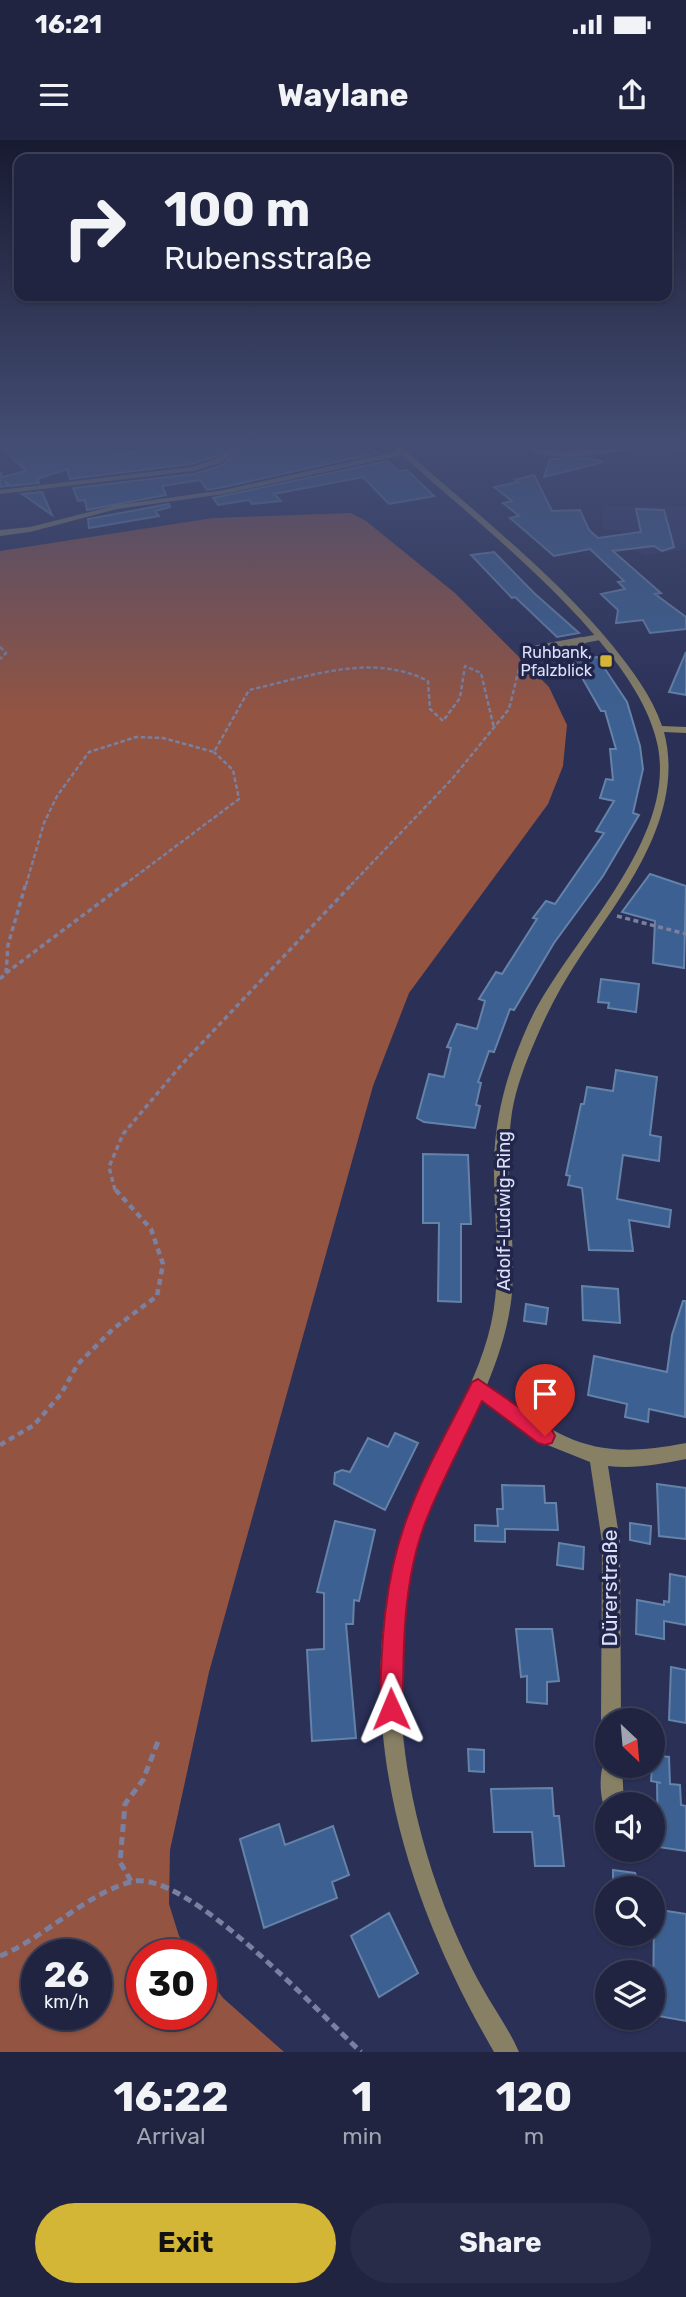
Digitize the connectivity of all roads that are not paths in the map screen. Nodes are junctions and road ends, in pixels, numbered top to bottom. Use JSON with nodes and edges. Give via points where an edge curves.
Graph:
{"nodes":[{"id":1,"x":500,"y":537,"type":"edge"},
{"id":2,"x":600,"y":636,"type":"junction"},
{"id":3,"x":527,"y":651,"type":"road end"},
{"id":4,"x":659,"y":729,"type":"junction"},
{"id":5,"x":686,"y":730,"type":"edge"},
{"id":6,"x":478,"y":1388,"type":"junction"},
{"id":7,"x":686,"y":1451,"type":"edge"},
{"id":8,"x":598,"y":1457,"type":"junction"},
{"id":9,"x":611,"y":1708,"type":"edge"},
{"id":10,"x":507,"y":2052,"type":"edge"}],
"edges":[{"from":1,"to":2,"type":"street","name":"Adolf-Ludwig-Ring"},
{"from":2,"to":3,"type":"lane"},
{"from":2,"to":4,"type":"street","name":"Adolf-Ludwig-Ring","via":[[632,678]]},
{"from":4,"to":5,"type":"street"},
{"from":4,"to":6,"type":"street","name":"Adolf-Ludwig-Ring","via":[[665,772],[647,846],[553,987],[513,1078],[502,1145],[503,1304],[496,1340]]},
{"from":6,"to":8,"type":"street","via":[[558,1444]]},
{"from":6,"to":10,"type":"street","name":"Adolf-Ludwig-Ring","via":[[416,1519],[393,1623],[391,1709],[399,1781],[419,1868],[458,1964]]},
{"from":7,"to":8,"type":"street","via":[[660,1458]]},
{"from":8,"to":9,"type":"street","name":"Dürerstraße","via":[[611,1545]]}]}
